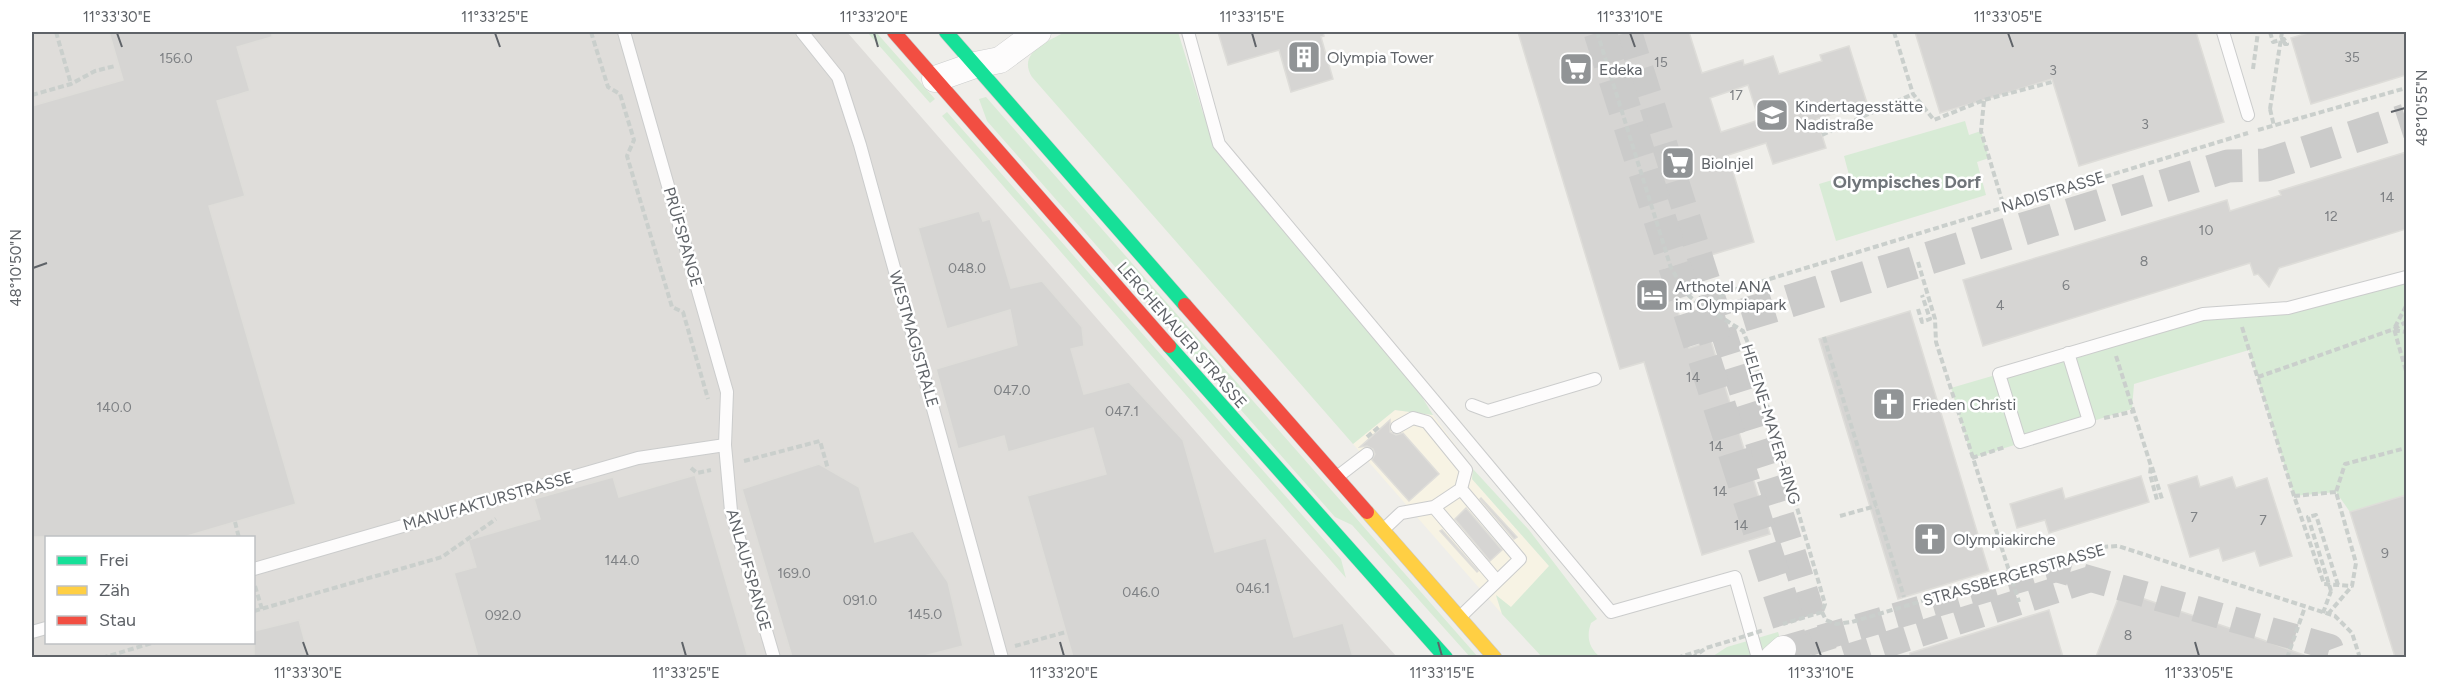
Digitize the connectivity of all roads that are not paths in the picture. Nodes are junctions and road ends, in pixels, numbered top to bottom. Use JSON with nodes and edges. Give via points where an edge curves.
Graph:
{"nodes":[{"id":1,"x":624,"y":32,"type":"edge"},
{"id":2,"x":802,"y":32,"type":"edge"},
{"id":3,"x":894,"y":32,"type":"edge"},
{"id":4,"x":1038,"y":32,"type":"edge"},
{"id":5,"x":1188,"y":32,"type":"edge"},
{"id":6,"x":2223,"y":32,"type":"edge"},
{"id":7,"x":956,"y":35,"type":"edge"},
{"id":8,"x":975,"y":65,"type":"junction"},
{"id":9,"x":935,"y":79,"type":"junction"},
{"id":10,"x":2248,"y":115,"type":"dead end"},
{"id":11,"x":2406,"y":277,"type":"edge"},
{"id":12,"x":2068,"y":353,"type":"junction"},
{"id":13,"x":1594,"y":379,"type":"dead end"},
{"id":14,"x":1472,"y":405,"type":"dead end"},
{"id":15,"x":1397,"y":427,"type":"dead end"},
{"id":16,"x":725,"y":445,"type":"junction"},
{"id":17,"x":1367,"y":454,"type":"dead end"},
{"id":18,"x":1337,"y":477,"type":"junction"},
{"id":19,"x":1461,"y":489,"type":"junction"},
{"id":20,"x":1434,"y":507,"type":"junction"},
{"id":21,"x":1383,"y":530,"type":"junction"},
{"id":22,"x":255,"y":569,"type":"edge"},
{"id":23,"x":1497,"y":582,"type":"junction"},
{"id":24,"x":1459,"y":618,"type":"junction"},
{"id":25,"x":1001,"y":654,"type":"edge"},
{"id":26,"x":774,"y":657,"type":"edge"},
{"id":27,"x":1446,"y":657,"type":"edge"},
{"id":28,"x":1495,"y":657,"type":"edge"},
{"id":29,"x":1758,"y":657,"type":"edge"}],
"edges":[{"from":1,"to":16,"type":"lane","name":"PRÜFSPANGE","via":[[727,392]]},
{"from":2,"to":25,"type":"lane","name":"WESTMAGISTRALE","via":[[838,77]]},
{"from":3,"to":9,"type":"main road","name":"LERCHENAUER STRASSE"},
{"from":4,"to":8,"type":"street","via":[[1000,60]]},
{"from":5,"to":29,"type":"lane","via":[[1219,144],[1611,612],[1735,577]]},
{"from":6,"to":10,"type":"lane"},
{"from":7,"to":8,"type":"main road","name":"LERCHENAUER STRASSE"},
{"from":7,"to":9,"type":"street"},
{"from":8,"to":9,"type":"street"},
{"from":8,"to":18,"type":"main road","name":"LERCHENAUER STRASSE"},
{"from":9,"to":27,"type":"main road","name":"LERCHENAUER STRASSE"},
{"from":11,"to":12,"type":"lane","via":[[2288,308],[2203,314]]},
{"from":12,"to":12,"type":"lane","via":[[2000,374],[2020,442],[2089,422]]},
{"from":13,"to":14,"type":"lane","via":[[1488,411]]},
{"from":15,"to":19,"type":"lane","via":[[1413,418],[1427,422],[1466,470]]},
{"from":16,"to":22,"type":"lane","name":"MANUFAKTURSTRASSE","via":[[638,458]]},
{"from":16,"to":26,"type":"lane","name":"ANLAUFSPANGE","via":[[731,511]]},
{"from":17,"to":18,"type":"lane"},
{"from":18,"to":21,"type":"main road","name":"LERCHENAUER STRASSE"},
{"from":19,"to":20,"type":"lane"},
{"from":19,"to":23,"type":"lane","via":[[1520,559]]},
{"from":20,"to":21,"type":"lane","via":[[1401,513]]},
{"from":20,"to":23,"type":"lane"},
{"from":21,"to":24,"type":"main road","name":"LERCHENAUER STRASSE"},
{"from":23,"to":24,"type":"lane"},
{"from":24,"to":28,"type":"main road","name":"LERCHENAUER STRASSE"}]}
